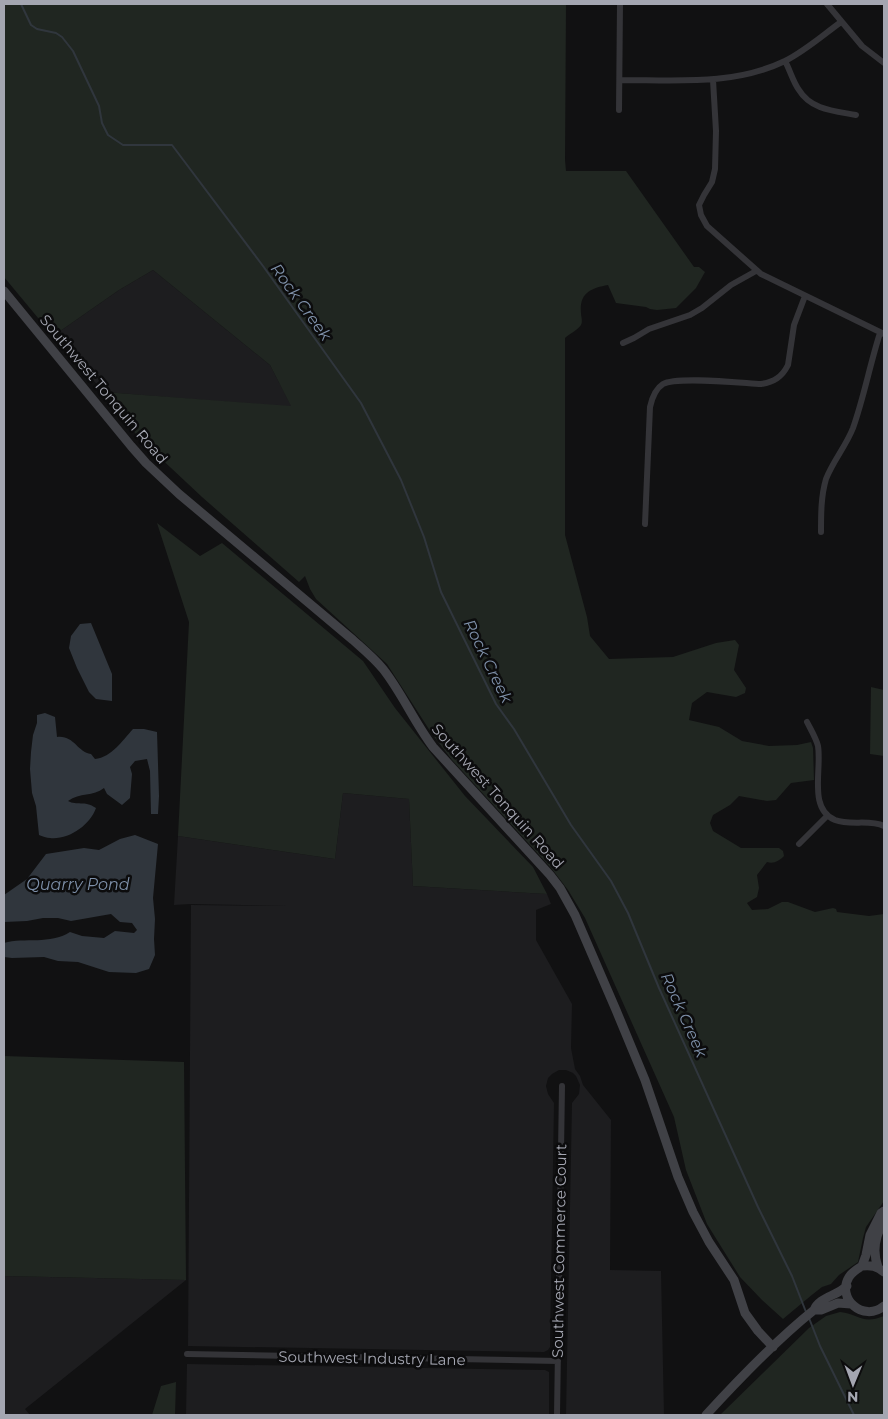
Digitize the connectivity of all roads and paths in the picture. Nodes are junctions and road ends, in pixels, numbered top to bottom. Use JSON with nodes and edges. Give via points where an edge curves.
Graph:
{"nodes":[{"id":1,"x":620,"y":4,"type":"edge"},
{"id":2,"x":827,"y":4,"type":"edge"},
{"id":3,"x":841,"y":22,"type":"junction"},
{"id":4,"x":785,"y":61,"type":"junction"},
{"id":5,"x":884,"y":63,"type":"edge"},
{"id":6,"x":620,"y":80,"type":"junction"},
{"id":7,"x":714,"y":80,"type":"junction"},
{"id":8,"x":619,"y":110,"type":"dead end"},
{"id":9,"x":856,"y":115,"type":"dead end"},
{"id":10,"x":756,"y":271,"type":"junction"},
{"id":11,"x":4,"y":291,"type":"edge"},
{"id":12,"x":805,"y":296,"type":"junction"},
{"id":13,"x":882,"y":334,"type":"edge"},
{"id":14,"x":623,"y":343,"type":"dead end"},
{"id":15,"x":645,"y":524,"type":"dead end"},
{"id":16,"x":821,"y":532,"type":"dead end"},
{"id":17,"x":807,"y":722,"type":"dead end"},
{"id":18,"x":827,"y":816,"type":"junction"},
{"id":19,"x":884,"y":826,"type":"edge"},
{"id":20,"x":799,"y":844,"type":"dead end"},
{"id":21,"x":562,"y":1086,"type":"dead end"},
{"id":22,"x":884,"y":1211,"type":"edge"},
{"id":23,"x":884,"y":1221,"type":"edge"},
{"id":24,"x":862,"y":1266,"type":"junction"},
{"id":25,"x":881,"y":1269,"type":"edge"},
{"id":26,"x":846,"y":1286,"type":"junction"},
{"id":27,"x":852,"y":1304,"type":"junction"},
{"id":28,"x":884,"y":1306,"type":"edge"},
{"id":29,"x":814,"y":1310,"type":"junction"},
{"id":30,"x":773,"y":1347,"type":"junction"},
{"id":31,"x":187,"y":1354,"type":"dead end"},
{"id":32,"x":558,"y":1361,"type":"junction"},
{"id":33,"x":557,"y":1415,"type":"edge"},
{"id":34,"x":706,"y":1415,"type":"edge"}],
"edges":[{"from":1,"to":6,"type":"street"},
{"from":2,"to":3,"type":"street"},
{"from":3,"to":4,"type":"street"},
{"from":3,"to":5,"type":"street","via":[[862,46]]},
{"from":4,"to":7,"type":"street","via":[[750,74]]},
{"from":4,"to":9,"type":"street","via":[[798,90],[807,100],[821,108]]},
{"from":6,"to":7,"type":"street"},
{"from":6,"to":8,"type":"street"},
{"from":7,"to":10,"type":"street","via":[[715,169],[712,182],[699,205],[700,210],[707,226]]},
{"from":10,"to":12,"type":"street"},
{"from":10,"to":14,"type":"street","via":[[731,285],[690,316],[649,329]]},
{"from":11,"to":30,"type":"main road","name":"Southwest Tonquin Road","via":[[151,468],[376,661],[450,768],[560,888],[575,915],[645,1080],[690,1205],[734,1280],[746,1313]]},
{"from":12,"to":13,"type":"street"},
{"from":12,"to":15,"type":"street","via":[[794,325],[788,365],[778,379],[761,384],[678,380],[663,384],[654,394],[650,407]]},
{"from":13,"to":16,"type":"street","via":[[870,364],[852,431],[827,478],[822,498]]},
{"from":17,"to":18,"type":"street","via":[[818,745],[818,794],[820,806]]},
{"from":18,"to":19,"type":"street","via":[[846,823],[879,823]]},
{"from":18,"to":20,"type":"street"},
{"from":21,"to":32,"type":"street","name":"Southwest Commerce Court"},
{"from":22,"to":24,"type":"main road","via":[[870,1235]]},
{"from":23,"to":25,"type":"main road","via":[[874,1249]]},
{"from":24,"to":25,"type":"main road"},
{"from":24,"to":26,"type":"main road","via":[[849,1277]]},
{"from":26,"to":27,"type":"main road"},
{"from":26,"to":29,"type":"main road"},
{"from":27,"to":28,"type":"main road","via":[[869,1313]]},
{"from":27,"to":29,"type":"main road","via":[[838,1303]]},
{"from":29,"to":30,"type":"main road"},
{"from":30,"to":34,"type":"main road"},
{"from":31,"to":32,"type":"street","name":"Southwest Industry Lane"},
{"from":32,"to":33,"type":"street","name":"Southwest Commerce Court"}]}
